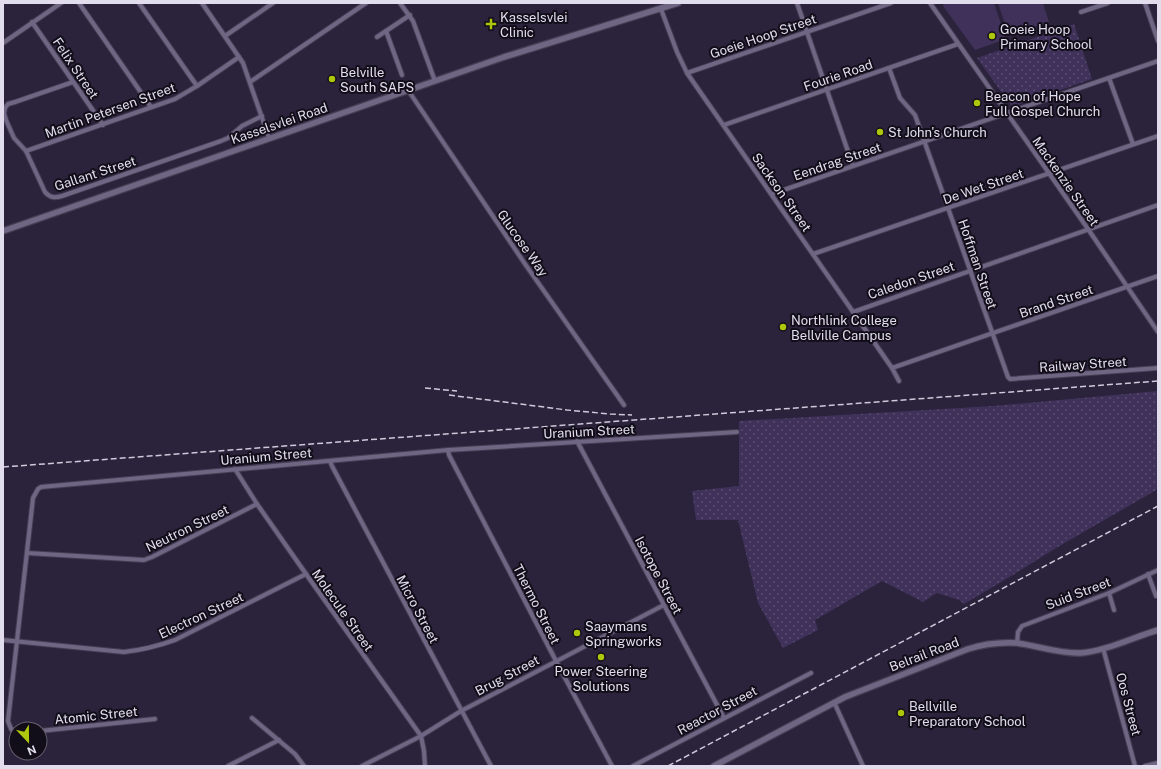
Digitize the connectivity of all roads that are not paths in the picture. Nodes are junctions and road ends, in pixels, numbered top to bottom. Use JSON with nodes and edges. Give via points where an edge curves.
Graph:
{"nodes":[{"id":1,"x":61,"y":3,"type":"edge"},
{"id":2,"x":79,"y":3,"type":"edge"},
{"id":3,"x":139,"y":3,"type":"edge"},
{"id":4,"x":202,"y":3,"type":"edge"},
{"id":5,"x":273,"y":3,"type":"edge"},
{"id":6,"x":366,"y":3,"type":"edge"},
{"id":7,"x":400,"y":3,"type":"edge"},
{"id":8,"x":678,"y":3,"type":"edge"},
{"id":9,"x":797,"y":3,"type":"edge"},
{"id":10,"x":891,"y":3,"type":"edge"},
{"id":11,"x":930,"y":3,"type":"edge"},
{"id":12,"x":1108,"y":3,"type":"edge"},
{"id":13,"x":1145,"y":3,"type":"edge"},
{"id":14,"x":661,"y":8,"type":"junction"},
{"id":15,"x":1081,"y":12,"type":"dead end"},
{"id":16,"x":410,"y":15,"type":"junction"},
{"id":17,"x":32,"y":22,"type":"junction"},
{"id":18,"x":386,"y":31,"type":"junction"},
{"id":19,"x":807,"y":32,"type":"junction"},
{"id":20,"x":225,"y":36,"type":"junction"},
{"id":21,"x":377,"y":37,"type":"dead end"},
{"id":22,"x":1158,"y":40,"type":"edge"},
{"id":23,"x":3,"y":44,"type":"edge"},
{"id":24,"x":958,"y":44,"type":"junction"},
{"id":25,"x":240,"y":57,"type":"junction"},
{"id":26,"x":1158,"y":61,"type":"edge"},
{"id":27,"x":889,"y":68,"type":"junction"},
{"id":28,"x":687,"y":73,"type":"junction"},
{"id":29,"x":402,"y":76,"type":"dead end"},
{"id":30,"x":1109,"y":78,"type":"junction"},
{"id":31,"x":435,"y":81,"type":"junction"},
{"id":32,"x":73,"y":82,"type":"junction"},
{"id":33,"x":250,"y":82,"type":"junction"},
{"id":34,"x":197,"y":86,"type":"junction"},
{"id":35,"x":408,"y":90,"type":"junction"},
{"id":36,"x":826,"y":90,"type":"junction"},
{"id":37,"x":151,"y":107,"type":"junction"},
{"id":38,"x":1007,"y":113,"type":"junction"},
{"id":39,"x":262,"y":116,"type":"junction"},
{"id":40,"x":103,"y":125,"type":"junction"},
{"id":41,"x":724,"y":125,"type":"junction"},
{"id":42,"x":1158,"y":136,"type":"edge"},
{"id":43,"x":269,"y":138,"type":"junction"},
{"id":44,"x":924,"y":142,"type":"junction"},
{"id":45,"x":1133,"y":144,"type":"junction"},
{"id":46,"x":26,"y":151,"type":"junction"},
{"id":47,"x":852,"y":166,"type":"junction"},
{"id":48,"x":1049,"y":174,"type":"junction"},
{"id":49,"x":772,"y":194,"type":"junction"},
{"id":50,"x":1158,"y":205,"type":"edge"},
{"id":51,"x":948,"y":208,"type":"junction"},
{"id":52,"x":1088,"y":229,"type":"junction"},
{"id":53,"x":3,"y":231,"type":"edge"},
{"id":54,"x":813,"y":254,"type":"junction"},
{"id":55,"x":971,"y":270,"type":"junction"},
{"id":56,"x":1158,"y":276,"type":"edge"},
{"id":57,"x":1127,"y":286,"type":"junction"},
{"id":58,"x":853,"y":312,"type":"junction"},
{"id":59,"x":1158,"y":332,"type":"edge"},
{"id":60,"x":992,"y":334,"type":"junction"},
{"id":61,"x":892,"y":368,"type":"junction"},
{"id":62,"x":1158,"y":368,"type":"edge"},
{"id":63,"x":1010,"y":380,"type":"joint"},
{"id":64,"x":898,"y":381,"type":"dead end"},
{"id":65,"x":624,"y":405,"type":"dead end"},
{"id":66,"x":737,"y":432,"type":"dead end"},
{"id":67,"x":577,"y":441,"type":"junction"},
{"id":68,"x":448,"y":450,"type":"junction"},
{"id":69,"x":330,"y":461,"type":"junction"},
{"id":70,"x":235,"y":469,"type":"junction"},
{"id":71,"x":257,"y":504,"type":"junction"},
{"id":72,"x":27,"y":553,"type":"junction"},
{"id":73,"x":1158,"y":570,"type":"edge"},
{"id":74,"x":306,"y":574,"type":"junction"},
{"id":75,"x":1148,"y":574,"type":"junction"},
{"id":76,"x":1109,"y":593,"type":"junction"},
{"id":77,"x":1156,"y":596,"type":"dead end"},
{"id":78,"x":664,"y":605,"type":"junction"},
{"id":79,"x":1114,"y":610,"type":"dead end"},
{"id":80,"x":1158,"y":630,"type":"edge"},
{"id":81,"x":3,"y":640,"type":"edge"},
{"id":82,"x":17,"y":641,"type":"junction"},
{"id":83,"x":1017,"y":643,"type":"junction"},
{"id":84,"x":1103,"y":648,"type":"junction"},
{"id":85,"x":556,"y":661,"type":"junction"},
{"id":86,"x":811,"y":672,"type":"dead end"},
{"id":87,"x":834,"y":702,"type":"junction"},
{"id":88,"x":461,"y":712,"type":"junction"},
{"id":89,"x":252,"y":718,"type":"dead end"},
{"id":90,"x":724,"y":718,"type":"junction"},
{"id":91,"x":155,"y":719,"type":"dead end"},
{"id":92,"x":8,"y":721,"type":"edge"},
{"id":93,"x":48,"y":730,"type":"edge"},
{"id":94,"x":420,"y":736,"type":"junction"},
{"id":95,"x":279,"y":740,"type":"junction"},
{"id":96,"x":1158,"y":763,"type":"edge"},
{"id":97,"x":228,"y":766,"type":"edge"},
{"id":98,"x":304,"y":766,"type":"edge"},
{"id":99,"x":362,"y":766,"type":"edge"},
{"id":100,"x":425,"y":766,"type":"edge"},
{"id":101,"x":491,"y":766,"type":"edge"},
{"id":102,"x":612,"y":766,"type":"edge"},
{"id":103,"x":633,"y":766,"type":"edge"},
{"id":104,"x":714,"y":766,"type":"edge"},
{"id":105,"x":863,"y":766,"type":"edge"},
{"id":106,"x":1135,"y":766,"type":"edge"},
{"id":107,"x":1145,"y":766,"type":"edge"}],
"edges":[{"from":1,"to":17,"type":"street"},
{"from":2,"to":37,"type":"street"},
{"from":3,"to":34,"type":"street"},
{"from":4,"to":20,"type":"street"},
{"from":5,"to":20,"type":"street"},
{"from":6,"to":33,"type":"street"},
{"from":7,"to":16,"type":"street"},
{"from":8,"to":14,"type":"street","name":"Kasselsvlei Road"},
{"from":9,"to":19,"type":"street"},
{"from":10,"to":19,"type":"street","name":"Goeie Hoop Street"},
{"from":11,"to":24,"type":"street","name":"Mackenzie Street"},
{"from":12,"to":15,"type":"street"},
{"from":13,"to":22,"type":"street"},
{"from":14,"to":28,"type":"street","name":"Sackson Street"},
{"from":14,"to":31,"type":"street","name":"Kasselsvlei Road","via":[[539,45]]},
{"from":16,"to":18,"type":"street"},
{"from":16,"to":31,"type":"street","via":[[418,30]]},
{"from":17,"to":23,"type":"street"},
{"from":17,"to":32,"type":"street","name":"Felix Street"},
{"from":18,"to":21,"type":"street"},
{"from":18,"to":29,"type":"street"},
{"from":19,"to":28,"type":"street","name":"Goeie Hoop Street"},
{"from":19,"to":36,"type":"street"},
{"from":20,"to":25,"type":"street"},
{"from":24,"to":27,"type":"street","name":"Fourie Road"},
{"from":24,"to":38,"type":"street","name":"Mackenzie Street"},
{"from":25,"to":33,"type":"street"},
{"from":25,"to":34,"type":"street","name":"Martin Petersen Street"},
{"from":26,"to":30,"type":"street","name":"Eendrag Street"},
{"from":27,"to":36,"type":"street","name":"Fourie Road"},
{"from":27,"to":44,"type":"street","name":"Hoffman Street","via":[[900,98],[913,112]]},
{"from":28,"to":41,"type":"street","name":"Sackson Street"},
{"from":30,"to":38,"type":"street","name":"Eendrag Street"},
{"from":30,"to":45,"type":"street"},
{"from":31,"to":35,"type":"street","name":"Kasselsvlei Road"},
{"from":32,"to":40,"type":"street","name":"Felix Street"},
{"from":32,"to":46,"type":"street","name":"Gallant Street","via":[[8,104],[4,108],[10,130]]},
{"from":33,"to":39,"type":"street"},
{"from":34,"to":37,"type":"street","name":"Martin Petersen Street","via":[[175,99]]},
{"from":35,"to":43,"type":"street","name":"Kasselsvlei Road"},
{"from":35,"to":65,"type":"street","name":"Glucose Way"},
{"from":36,"to":41,"type":"street","name":"Fourie Road"},
{"from":36,"to":47,"type":"street"},
{"from":37,"to":40,"type":"street","name":"Martin Petersen Street"},
{"from":38,"to":44,"type":"street","name":"Eendrag Street"},
{"from":38,"to":48,"type":"street","name":"Mackenzie Street"},
{"from":39,"to":43,"type":"street"},
{"from":39,"to":46,"type":"street","name":"Gallant Street","via":[[221,141],[57,198],[45,192]]},
{"from":40,"to":46,"type":"street","name":"Martin Petersen Street"},
{"from":41,"to":49,"type":"street","name":"Sackson Street"},
{"from":42,"to":45,"type":"street","name":"De Wet Street"},
{"from":43,"to":53,"type":"street","name":"Kasselsvlei Road"},
{"from":44,"to":47,"type":"street","name":"Eendrag Street"},
{"from":44,"to":51,"type":"street","name":"Hoffman Street"},
{"from":45,"to":48,"type":"street","name":"De Wet Street"},
{"from":47,"to":49,"type":"street","name":"Eendrag Street"},
{"from":48,"to":51,"type":"street","name":"De Wet Street"},
{"from":48,"to":52,"type":"street","name":"Mackenzie Street"},
{"from":49,"to":54,"type":"street","name":"Sackson Street"},
{"from":50,"to":52,"type":"street","name":"Caledon Street"},
{"from":51,"to":54,"type":"street","name":"De Wet Street"},
{"from":51,"to":55,"type":"street","name":"Hoffman Street"},
{"from":52,"to":55,"type":"street","name":"Caledon Street"},
{"from":52,"to":57,"type":"street","name":"Mackenzie Street"},
{"from":54,"to":58,"type":"street","name":"Sackson Street"},
{"from":55,"to":58,"type":"street","name":"Caledon Street"},
{"from":55,"to":60,"type":"street","name":"Hoffman Street"},
{"from":56,"to":57,"type":"street","name":"Brand Street"},
{"from":57,"to":59,"type":"street","name":"Mackenzie Street"},
{"from":57,"to":60,"type":"street","name":"Brand Street"},
{"from":58,"to":61,"type":"street","name":"Sackson Street"},
{"from":60,"to":61,"type":"street","name":"Brand Street"},
{"from":60,"to":63,"type":"street","name":"Hoffman Street"},
{"from":61,"to":64,"type":"street","name":"Sackson Street"},
{"from":62,"to":63,"type":"street","name":"Railway Street"},
{"from":66,"to":67,"type":"street","name":"Uranium Street"},
{"from":67,"to":68,"type":"street","name":"Uranium Street"},
{"from":67,"to":78,"type":"street","name":"Isotope Street"},
{"from":68,"to":69,"type":"street","name":"Uranium Street"},
{"from":68,"to":85,"type":"street","name":"Thermo Street"},
{"from":69,"to":70,"type":"street","name":"Uranium Street"},
{"from":69,"to":88,"type":"street","name":"Micro Street"},
{"from":70,"to":71,"type":"street","name":"Molecule Street"},
{"from":70,"to":72,"type":"street","name":"Uranium Street","via":[[42,487],[33,498]]},
{"from":71,"to":72,"type":"street","name":"Neutron Street","via":[[144,560]]},
{"from":71,"to":74,"type":"street","name":"Molecule Street"},
{"from":72,"to":82,"type":"street","name":"Uranium Street"},
{"from":73,"to":75,"type":"street","name":"Suid Street"},
{"from":74,"to":82,"type":"street","name":"Electron Street","via":[[159,646],[124,652]]},
{"from":74,"to":94,"type":"street","name":"Molecule Street"},
{"from":75,"to":76,"type":"street","name":"Suid Street"},
{"from":75,"to":77,"type":"street"},
{"from":76,"to":79,"type":"street"},
{"from":76,"to":83,"type":"street","name":"Suid Street","via":[[1022,626],[1018,632]]},
{"from":78,"to":85,"type":"street","name":"Brug Street"},
{"from":78,"to":90,"type":"street","name":"Isotope Street"},
{"from":80,"to":84,"type":"street","name":"Belrail Road"},
{"from":81,"to":82,"type":"street","name":"Electron Street"},
{"from":82,"to":92,"type":"street","name":"Uranium Street"},
{"from":83,"to":84,"type":"street","name":"Belrail Road","via":[[1074,653]]},
{"from":83,"to":87,"type":"street","name":"Belrail Road","via":[[989,644],[963,650]]},
{"from":84,"to":106,"type":"street","name":"Oos Street"},
{"from":85,"to":88,"type":"street","name":"Brug Street"},
{"from":85,"to":102,"type":"street","name":"Thermo Street"},
{"from":86,"to":90,"type":"street","name":"Reactor Street"},
{"from":87,"to":104,"type":"street","name":"Belrail Road"},
{"from":87,"to":105,"type":"street"},
{"from":88,"to":94,"type":"street","name":"Brug Street"},
{"from":88,"to":101,"type":"street","name":"Micro Street"},
{"from":89,"to":95,"type":"street"},
{"from":90,"to":103,"type":"street","name":"Reactor Street"},
{"from":91,"to":93,"type":"street","name":"Atomic Street"},
{"from":94,"to":99,"type":"street","name":"Brug Street"},
{"from":94,"to":100,"type":"street","name":"Molecule Street"},
{"from":95,"to":97,"type":"street"},
{"from":95,"to":98,"type":"street"},
{"from":96,"to":107,"type":"street"}]}
